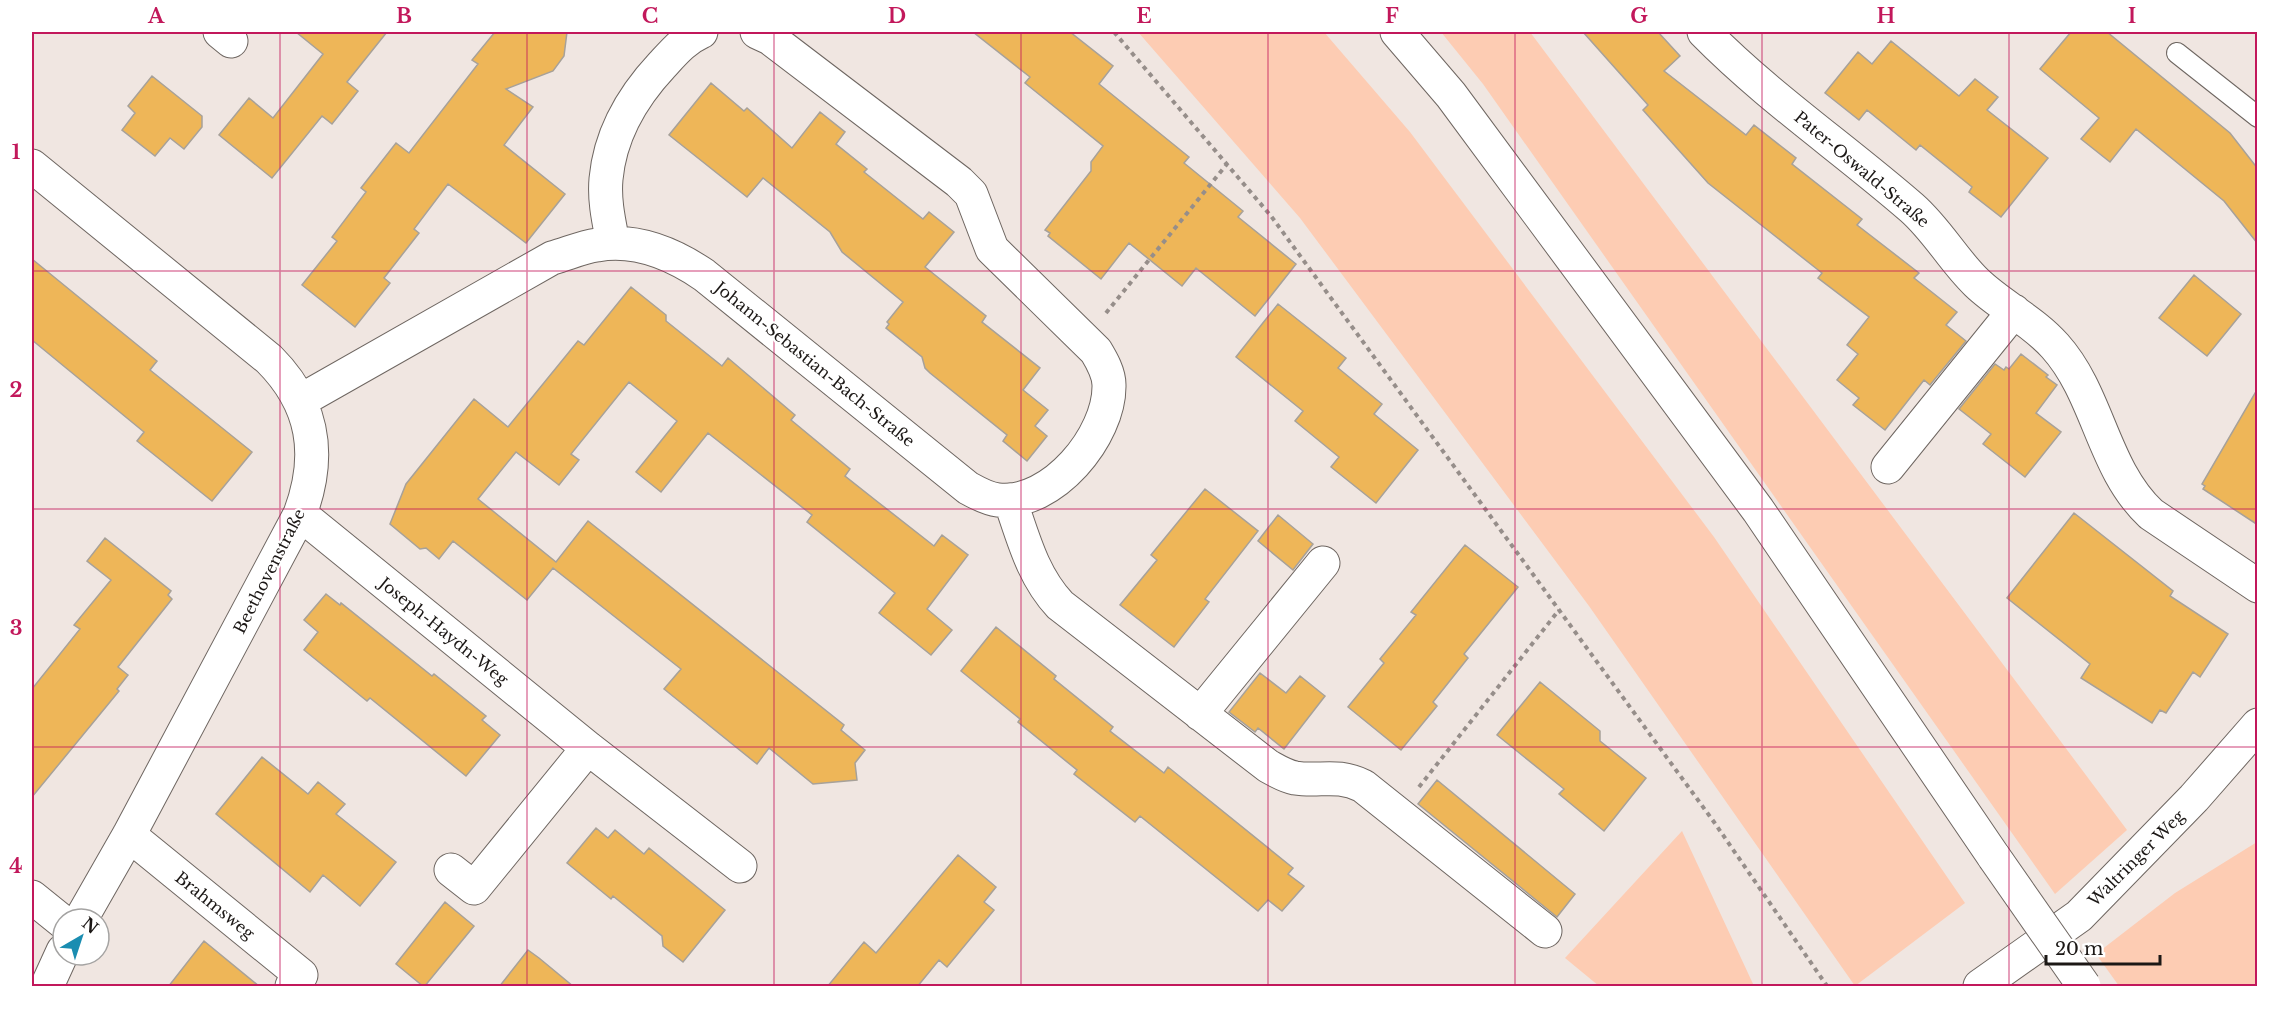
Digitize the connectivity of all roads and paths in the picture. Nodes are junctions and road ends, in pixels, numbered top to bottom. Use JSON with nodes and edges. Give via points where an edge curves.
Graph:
{"nodes":[{"id":1,"x":757,"y":32,"type":"edge"},
{"id":2,"x":1114,"y":32,"type":"edge"},
{"id":3,"x":1397,"y":32,"type":"edge"},
{"id":4,"x":1704,"y":32,"type":"edge"},
{"id":5,"x":689,"y":35,"type":"edge"},
{"id":6,"x":2177,"y":53,"type":"dead end"},
{"id":7,"x":2258,"y":117,"type":"edge"},
{"id":8,"x":1227,"y":164,"type":"junction"},
{"id":9,"x":32,"y":166,"type":"edge"},
{"id":10,"x":613,"y":243,"type":"junction"},
{"id":11,"x":2014,"y":311,"type":"junction"},
{"id":12,"x":1085,"y":340,"type":"junction"},
{"id":13,"x":300,"y":401,"type":"junction"},
{"id":14,"x":1888,"y":467,"type":"dead end"},
{"id":15,"x":1010,"y":500,"type":"junction"},
{"id":16,"x":300,"y":514,"type":"junction"},
{"id":17,"x":1323,"y":563,"type":"dead end"},
{"id":18,"x":2258,"y":586,"type":"edge"},
{"id":19,"x":1559,"y":610,"type":"junction"},
{"id":20,"x":1200,"y":714,"type":"junction"},
{"id":21,"x":2255,"y":734,"type":"edge"},
{"id":22,"x":588,"y":748,"type":"junction"},
{"id":23,"x":1398,"y":813,"type":"junction"},
{"id":24,"x":129,"y":835,"type":"junction"},
{"id":25,"x":740,"y":866,"type":"dead end"},
{"id":26,"x":451,"y":870,"type":"dead end"},
{"id":27,"x":32,"y":897,"type":"edge"},
{"id":28,"x":88,"y":907,"type":"edge"},
{"id":29,"x":51,"y":912,"type":"edge"},
{"id":30,"x":1545,"y":931,"type":"dead end"},
{"id":31,"x":56,"y":967,"type":"edge"},
{"id":32,"x":303,"y":983,"type":"edge"},
{"id":33,"x":47,"y":987,"type":"edge"},
{"id":34,"x":1827,"y":987,"type":"edge"},
{"id":35,"x":1980,"y":987,"type":"edge"},
{"id":36,"x":2084,"y":987,"type":"edge"}],
"edges":[{"from":1,"to":12,"type":"street","via":[[959,182],[971,194],[992,249]]},
{"from":2,"to":8,"type":"path"},
{"from":3,"to":36,"type":"street","bridge":true,"via":[[1458,104],[1758,510]]},
{"from":4,"to":11,"type":"street","name":"Pater-Oswald-Straße","via":[[1778,99],[1918,214],[1969,275]]},
{"from":5,"to":10,"type":"street","via":[[640,90],[610,155],[606,205]]},
{"from":6,"to":7,"type":"lane"},
{"from":8,"to":12,"type":"path"},
{"from":8,"to":19,"type":"path","via":[[1270,216]]},
{"from":9,"to":13,"type":"street","name":"Beethovenstraße","via":[[269,359],[285,374]]},
{"from":10,"to":13,"type":"street","name":"Johann-Sebastian-Bach-Straße","via":[[552,258]]},
{"from":10,"to":15,"type":"street","name":"Johann-Sebastian-Bach-Straße","via":[[663,251],[682,260],[968,488],[997,500]]},
{"from":11,"to":14,"type":"street"},
{"from":11,"to":18,"type":"street","name":"Pater-Oswald-Straße","via":[[2053,343],[2073,369],[2108,449],[2138,502]]},
{"from":12,"to":15,"type":"street","via":[[1103,362],[1109,385],[1097,432],[1054,483],[1029,496]]},
{"from":13,"to":16,"type":"street","name":"Beethovenstraße","via":[[309,425],[311,458],[308,493]]},
{"from":15,"to":20,"type":"street","via":[[1032,564],[1049,593]]},
{"from":16,"to":22,"type":"street","name":"Joseph-Haydn-Weg"},
{"from":16,"to":24,"type":"street","name":"Beethovenstraße"},
{"from":17,"to":20,"type":"street"},
{"from":19,"to":23,"type":"path"},
{"from":19,"to":34,"type":"path","via":[[1714,822]]},
{"from":20,"to":23,"type":"street","via":[[1284,775],[1350,780]]},
{"from":21,"to":35,"type":"street","name":"Waltringer Weg","via":[[2079,916]]},
{"from":22,"to":25,"type":"street","name":"Joseph-Haydn-Weg"},
{"from":22,"to":26,"type":"street","via":[[474,888]]},
{"from":23,"to":30,"type":"street"},
{"from":24,"to":28,"type":"street","name":"Beethovenstraße"},
{"from":24,"to":32,"type":"street","name":"Brahmsweg"},
{"from":27,"to":29,"type":"street"},
{"from":31,"to":33,"type":"street"}]}
